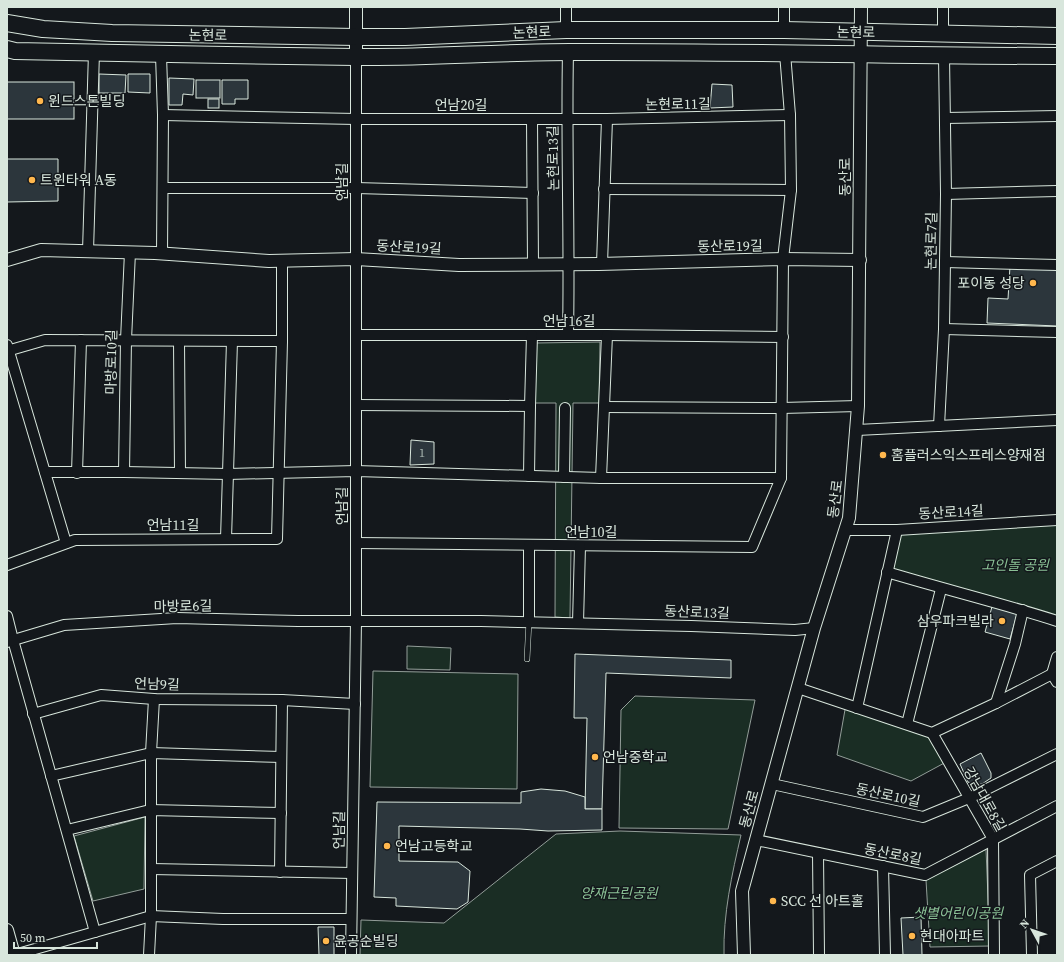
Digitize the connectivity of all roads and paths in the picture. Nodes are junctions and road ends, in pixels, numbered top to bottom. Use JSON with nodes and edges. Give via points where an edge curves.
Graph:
{"nodes":[{"id":1,"x":356,"y":7,"type":"edge"},
{"id":2,"x":566,"y":7,"type":"edge"},
{"id":3,"x":784,"y":7,"type":"edge"},
{"id":4,"x":862,"y":7,"type":"edge"},
{"id":5,"x":943,"y":7,"type":"edge"},
{"id":6,"x":7,"y":24,"type":"edge"},
{"id":7,"x":566,"y":30,"type":"junction"},
{"id":8,"x":784,"y":30,"type":"junction"},
{"id":9,"x":861,"y":32,"type":"junction"},
{"id":10,"x":943,"y":33,"type":"junction"},
{"id":11,"x":1057,"y":36,"type":"edge"},
{"id":12,"x":356,"y":37,"type":"junction"},
{"id":13,"x":7,"y":48,"type":"edge"},
{"id":14,"x":94,"y":52,"type":"junction"},
{"id":15,"x":568,"y":52,"type":"junction"},
{"id":16,"x":786,"y":53,"type":"junction"},
{"id":17,"x":860,"y":54,"type":"junction"},
{"id":18,"x":161,"y":55,"type":"junction"},
{"id":19,"x":944,"y":56,"type":"junction"},
{"id":20,"x":1057,"y":56,"type":"edge"},
{"id":21,"x":356,"y":57,"type":"junction"},
{"id":22,"x":163,"y":115,"type":"junction"},
{"id":23,"x":790,"y":115,"type":"junction"},
{"id":24,"x":1057,"y":116,"type":"edge"},
{"id":25,"x":945,"y":118,"type":"junction"},
{"id":26,"x":356,"y":119,"type":"junction"},
{"id":27,"x":532,"y":119,"type":"junction"},
{"id":28,"x":566,"y":119,"type":"junction"},
{"id":29,"x":607,"y":120,"type":"junction"},
{"id":30,"x":163,"y":188,"type":"junction"},
{"id":31,"x":356,"y":188,"type":"junction"},
{"id":32,"x":604,"y":189,"type":"junction"},
{"id":33,"x":791,"y":190,"type":"junction"},
{"id":34,"x":1057,"y":191,"type":"edge"},
{"id":35,"x":533,"y":192,"type":"junction"},
{"id":36,"x":946,"y":194,"type":"junction"},
{"id":37,"x":88,"y":251,"type":"junction"},
{"id":38,"x":130,"y":252,"type":"junction"},
{"id":39,"x":162,"y":253,"type":"junction"},
{"id":40,"x":356,"y":259,"type":"junction"},
{"id":41,"x":783,"y":259,"type":"junction"},
{"id":42,"x":7,"y":260,"type":"edge"},
{"id":43,"x":860,"y":260,"type":"junction"},
{"id":44,"x":282,"y":261,"type":"junction"},
{"id":45,"x":945,"y":262,"type":"junction"},
{"id":46,"x":533,"y":264,"type":"junction"},
{"id":47,"x":569,"y":264,"type":"junction"},
{"id":48,"x":602,"y":264,"type":"junction"},
{"id":49,"x":1057,"y":265,"type":"edge"},
{"id":50,"x":944,"y":329,"type":"junction"},
{"id":51,"x":1057,"y":332,"type":"edge"},
{"id":52,"x":356,"y":335,"type":"junction"},
{"id":53,"x":532,"y":335,"type":"junction"},
{"id":54,"x":568,"y":335,"type":"junction"},
{"id":55,"x":607,"y":335,"type":"junction"},
{"id":56,"x":783,"y":337,"type":"junction"},
{"id":57,"x":81,"y":340,"type":"junction"},
{"id":58,"x":126,"y":340,"type":"junction"},
{"id":59,"x":179,"y":341,"type":"junction"},
{"id":60,"x":232,"y":341,"type":"junction"},
{"id":61,"x":282,"y":342,"type":"junction"},
{"id":62,"x":8,"y":348,"type":"edge"},
{"id":63,"x":356,"y":404,"type":"junction"},
{"id":64,"x":530,"y":406,"type":"junction"},
{"id":65,"x":858,"y":406,"type":"junction"},
{"id":66,"x":604,"y":407,"type":"junction"},
{"id":67,"x":565,"y":408,"type":"dead end"},
{"id":68,"x":782,"y":408,"type":"junction"},
{"id":69,"x":1057,"y":420,"type":"edge"},
{"id":70,"x":939,"y":426,"type":"junction"},
{"id":71,"x":857,"y":430,"type":"junction"},
{"id":72,"x":356,"y":471,"type":"junction"},
{"id":73,"x":45,"y":472,"type":"junction"},
{"id":74,"x":77,"y":472,"type":"junction"},
{"id":75,"x":124,"y":472,"type":"junction"},
{"id":76,"x":180,"y":473,"type":"junction"},
{"id":77,"x":279,"y":473,"type":"junction"},
{"id":78,"x":228,"y":474,"type":"junction"},
{"id":79,"x":529,"y":476,"type":"junction"},
{"id":80,"x":564,"y":477,"type":"junction"},
{"id":81,"x":601,"y":478,"type":"junction"},
{"id":82,"x":780,"y":478,"type":"junction"},
{"id":83,"x":1057,"y":520,"type":"edge"},
{"id":84,"x":846,"y":530,"type":"junction"},
{"id":85,"x":897,"y":530,"type":"junction"},
{"id":86,"x":226,"y":539,"type":"junction"},
{"id":87,"x":66,"y":543,"type":"junction"},
{"id":88,"x":356,"y":543,"type":"junction"},
{"id":89,"x":529,"y":545,"type":"junction"},
{"id":90,"x":580,"y":546,"type":"junction"},
{"id":91,"x":7,"y":565,"type":"edge"},
{"id":92,"x":887,"y":572,"type":"junction"},
{"id":93,"x":941,"y":589,"type":"junction"},
{"id":94,"x":1023,"y":610,"type":"junction"},
{"id":95,"x":7,"y":616,"type":"edge"},
{"id":96,"x":356,"y":621,"type":"junction"},
{"id":97,"x":529,"y":621,"type":"junction"},
{"id":98,"x":1057,"y":621,"type":"edge"},
{"id":99,"x":578,"y":622,"type":"junction"},
{"id":100,"x":814,"y":628,"type":"junction"},
{"id":101,"x":10,"y":641,"type":"edge"},
{"id":102,"x":1057,"y":657,"type":"edge"},
{"id":103,"x":527,"y":659,"type":"dead end"},
{"id":104,"x":1055,"y":677,"type":"edge"},
{"id":105,"x":798,"y":688,"type":"junction"},
{"id":106,"x":154,"y":699,"type":"junction"},
{"id":107,"x":282,"y":700,"type":"junction"},
{"id":108,"x":996,"y":703,"type":"junction"},
{"id":109,"x":355,"y":704,"type":"junction"},
{"id":110,"x":857,"y":708,"type":"junction"},
{"id":111,"x":33,"y":714,"type":"junction"},
{"id":112,"x":906,"y":724,"type":"junction"},
{"id":113,"x":932,"y":733,"type":"junction"},
{"id":114,"x":151,"y":753,"type":"junction"},
{"id":115,"x":1057,"y":754,"type":"edge"},
{"id":116,"x":281,"y":758,"type":"junction"},
{"id":117,"x":51,"y":776,"type":"junction"},
{"id":118,"x":772,"y":784,"type":"junction"},
{"id":119,"x":969,"y":798,"type":"junction"},
{"id":120,"x":1057,"y":806,"type":"edge"},
{"id":121,"x":150,"y":810,"type":"junction"},
{"id":122,"x":280,"y":813,"type":"junction"},
{"id":123,"x":66,"y":830,"type":"junction"},
{"id":124,"x":993,"y":839,"type":"junction"},
{"id":125,"x":756,"y":840,"type":"junction"},
{"id":126,"x":818,"y":853,"type":"junction"},
{"id":127,"x":1057,"y":861,"type":"edge"},
{"id":128,"x":883,"y":866,"type":"junction"},
{"id":129,"x":151,"y":869,"type":"junction"},
{"id":130,"x":280,"y":872,"type":"junction"},
{"id":131,"x":352,"y":873,"type":"junction"},
{"id":132,"x":151,"y":916,"type":"junction"},
{"id":133,"x":351,"y":919,"type":"junction"},
{"id":134,"x":7,"y":930,"type":"edge"},
{"id":135,"x":95,"y":932,"type":"junction"},
{"id":136,"x":14,"y":955,"type":"edge"},
{"id":137,"x":149,"y":955,"type":"edge"},
{"id":138,"x":351,"y":955,"type":"edge"},
{"id":139,"x":744,"y":955,"type":"edge"},
{"id":140,"x":819,"y":955,"type":"edge"},
{"id":141,"x":885,"y":955,"type":"edge"},
{"id":142,"x":994,"y":955,"type":"edge"},
{"id":143,"x":1032,"y":955,"type":"edge"}],
"edges":[{"from":1,"to":12,"type":"street"},
{"from":2,"to":7,"type":"street"},
{"from":3,"to":8,"type":"street"},
{"from":4,"to":9,"type":"street","name":"동산로"},
{"from":5,"to":10,"type":"street"},
{"from":6,"to":12,"type":"main road","name":"논현로","via":[[112,33]]},
{"from":7,"to":8,"type":"main road","name":"논현로"},
{"from":7,"to":12,"type":"main road","name":"논현로"},
{"from":8,"to":9,"type":"main road","name":"논현로"},
{"from":9,"to":10,"type":"main road","name":"논현로"},
{"from":9,"to":17,"type":"street","name":"동산로"},
{"from":10,"to":11,"type":"main road","name":"논현로"},
{"from":12,"to":21,"type":"street"},
{"from":13,"to":14,"type":"main road","name":"논현로","via":[[15,51]]},
{"from":14,"to":18,"type":"main road","name":"논현로"},
{"from":14,"to":37,"type":"street"},
{"from":15,"to":16,"type":"main road","name":"논현로"},
{"from":15,"to":21,"type":"main road","name":"논현로"},
{"from":15,"to":28,"type":"street","name":"논현로13길"},
{"from":16,"to":17,"type":"main road","name":"논현로"},
{"from":16,"to":23,"type":"street"},
{"from":17,"to":19,"type":"main road","name":"논현로"},
{"from":17,"to":43,"type":"street","name":"동산로"},
{"from":18,"to":21,"type":"main road","name":"논현로"},
{"from":18,"to":22,"type":"street"},
{"from":19,"to":20,"type":"main road","name":"논현로"},
{"from":19,"to":25,"type":"street","name":"논현로7길"},
{"from":21,"to":26,"type":"street","name":"언남길"},
{"from":22,"to":26,"type":"street","name":"언남20길"},
{"from":22,"to":30,"type":"street"},
{"from":23,"to":29,"type":"street","name":"논현로11길"},
{"from":23,"to":33,"type":"street"},
{"from":24,"to":25,"type":"street"},
{"from":25,"to":36,"type":"street","name":"논현로7길"},
{"from":26,"to":27,"type":"street","name":"언남20길"},
{"from":26,"to":31,"type":"street","name":"언남길"},
{"from":27,"to":28,"type":"street","name":"언남20길"},
{"from":27,"to":35,"type":"street"},
{"from":28,"to":29,"type":"street","name":"논현로11길"},
{"from":28,"to":47,"type":"street","name":"논현로13길"},
{"from":29,"to":32,"type":"street"},
{"from":30,"to":31,"type":"street"},
{"from":30,"to":39,"type":"street"},
{"from":31,"to":35,"type":"street"},
{"from":31,"to":40,"type":"street","name":"언남길"},
{"from":32,"to":33,"type":"street"},
{"from":32,"to":48,"type":"street"},
{"from":33,"to":41,"type":"street"},
{"from":34,"to":36,"type":"street"},
{"from":35,"to":46,"type":"street"},
{"from":36,"to":45,"type":"street","name":"논현로7길"},
{"from":37,"to":38,"type":"street"},
{"from":37,"to":42,"type":"street","via":[[41,250]]},
{"from":38,"to":39,"type":"street"},
{"from":38,"to":58,"type":"street","name":"마방로10길"},
{"from":39,"to":44,"type":"street"},
{"from":40,"to":44,"type":"street"},
{"from":40,"to":46,"type":"street","name":"동산로19길","via":[[459,265]]},
{"from":40,"to":52,"type":"street","name":"언남길"},
{"from":41,"to":43,"type":"street","name":"동산로19길"},
{"from":41,"to":48,"type":"street","name":"동산로19길"},
{"from":41,"to":56,"type":"street"},
{"from":43,"to":65,"type":"street","name":"동산로"},
{"from":44,"to":61,"type":"street"},
{"from":45,"to":49,"type":"street"},
{"from":45,"to":50,"type":"street","name":"논현로7길"},
{"from":46,"to":47,"type":"street","name":"동산로19길"},
{"from":47,"to":48,"type":"street","name":"동산로19길"},
{"from":47,"to":54,"type":"street"},
{"from":50,"to":51,"type":"street"},
{"from":50,"to":70,"type":"street","name":"논현로7길"},
{"from":52,"to":53,"type":"street","name":"언남16길"},
{"from":52,"to":63,"type":"street","name":"언남길"},
{"from":53,"to":54,"type":"street","name":"언남16길"},
{"from":53,"to":64,"type":"street"},
{"from":54,"to":55,"type":"street","name":"언남16길"},
{"from":55,"to":56,"type":"street","name":"언남16길"},
{"from":55,"to":66,"type":"street"},
{"from":56,"to":68,"type":"street"},
{"from":57,"to":58,"type":"street"},
{"from":57,"to":62,"type":"street","via":[[45,340]]},
{"from":57,"to":74,"type":"street"},
{"from":58,"to":59,"type":"street"},
{"from":58,"to":75,"type":"street","name":"마방로10길"},
{"from":59,"to":60,"type":"street"},
{"from":59,"to":76,"type":"street"},
{"from":60,"to":61,"type":"street"},
{"from":60,"to":78,"type":"street"},
{"from":61,"to":77,"type":"street"},
{"from":62,"to":73,"type":"street"},
{"from":63,"to":64,"type":"street"},
{"from":63,"to":72,"type":"street","name":"언남길"},
{"from":64,"to":79,"type":"street"},
{"from":65,"to":68,"type":"street"},
{"from":65,"to":71,"type":"street","name":"동산로"},
{"from":66,"to":68,"type":"street"},
{"from":66,"to":81,"type":"street"},
{"from":67,"to":80,"type":"street"},
{"from":68,"to":82,"type":"street"},
{"from":69,"to":70,"type":"street"},
{"from":70,"to":71,"type":"street"},
{"from":71,"to":84,"type":"street","name":"동산로","via":[[850,518]]},
{"from":72,"to":77,"type":"street"},
{"from":72,"to":79,"type":"street"},
{"from":72,"to":88,"type":"street","name":"언남길"},
{"from":73,"to":74,"type":"street"},
{"from":73,"to":87,"type":"street"},
{"from":74,"to":75,"type":"street"},
{"from":75,"to":76,"type":"street"},
{"from":76,"to":78,"type":"street"},
{"from":77,"to":78,"type":"street"},
{"from":77,"to":86,"type":"street","name":"언남11길","via":[[277,539]]},
{"from":78,"to":86,"type":"street"},
{"from":79,"to":80,"type":"street"},
{"from":80,"to":81,"type":"street"},
{"from":81,"to":82,"type":"street"},
{"from":82,"to":90,"type":"street","name":"언남10길","via":[[752,546]]},
{"from":83,"to":85,"type":"street","name":"동산로14길"},
{"from":84,"to":85,"type":"street","name":"동산로14길"},
{"from":84,"to":100,"type":"street","name":"동산로"},
{"from":85,"to":92,"type":"street"},
{"from":86,"to":87,"type":"street","name":"언남11길","via":[[75,540]]},
{"from":87,"to":91,"type":"street","name":"언남11길"},
{"from":88,"to":89,"type":"street","name":"언남10길"},
{"from":88,"to":96,"type":"street","name":"언남길"},
{"from":89,"to":90,"type":"street","name":"언남10길"},
{"from":89,"to":97,"type":"street"},
{"from":90,"to":99,"type":"street"},
{"from":92,"to":93,"type":"street"},
{"from":92,"to":110,"type":"street"},
{"from":93,"to":94,"type":"street"},
{"from":93,"to":112,"type":"street"},
{"from":94,"to":98,"type":"street"},
{"from":94,"to":108,"type":"street"},
{"from":95,"to":101,"type":"street"},
{"from":96,"to":97,"type":"street","name":"동산로13길"},
{"from":96,"to":101,"type":"street","name":"마방로6길","via":[[169,619],[64,625]]},
{"from":96,"to":109,"type":"street","name":"언남길"},
{"from":97,"to":99,"type":"street","name":"동산로13길"},
{"from":97,"to":103,"type":"lane"},
{"from":99,"to":100,"type":"street","name":"동산로13길","via":[[795,630]]},
{"from":100,"to":105,"type":"street","name":"동산로"},
{"from":101,"to":111,"type":"street"},
{"from":102,"to":104,"type":"street"},
{"from":104,"to":108,"type":"street"},
{"from":105,"to":110,"type":"street"},
{"from":105,"to":118,"type":"street","name":"동산로"},
{"from":106,"to":107,"type":"street","name":"언남9길"},
{"from":106,"to":111,"type":"street","name":"언남9길","via":[[101,695]]},
{"from":106,"to":114,"type":"street"},
{"from":107,"to":109,"type":"street","name":"언남9길"},
{"from":107,"to":116,"type":"street"},
{"from":108,"to":113,"type":"street"},
{"from":109,"to":131,"type":"street","name":"언남길"},
{"from":110,"to":112,"type":"street"},
{"from":111,"to":117,"type":"street"},
{"from":112,"to":113,"type":"street"},
{"from":113,"to":119,"type":"street","name":"강남대로8길"},
{"from":114,"to":116,"type":"street"},
{"from":114,"to":117,"type":"street"},
{"from":114,"to":121,"type":"street"},
{"from":115,"to":119,"type":"street","name":"동산로10길"},
{"from":116,"to":122,"type":"street"},
{"from":117,"to":123,"type":"street"},
{"from":118,"to":119,"type":"street","name":"동산로10길","via":[[924,817]]},
{"from":118,"to":125,"type":"street","name":"동산로"},
{"from":119,"to":124,"type":"street","name":"강남대로8길"},
{"from":120,"to":124,"type":"street","name":"동산로8길"},
{"from":121,"to":122,"type":"street"},
{"from":121,"to":123,"type":"street"},
{"from":121,"to":129,"type":"street"},
{"from":122,"to":130,"type":"street"},
{"from":123,"to":135,"type":"street"},
{"from":124,"to":128,"type":"street","name":"동산로8길","via":[[925,875]]},
{"from":124,"to":142,"type":"street","name":"강남대로8길"},
{"from":125,"to":126,"type":"street","name":"동산로8길"},
{"from":125,"to":139,"type":"street","name":"동산로","via":[[742,892]]},
{"from":126,"to":128,"type":"street","name":"동산로8길"},
{"from":126,"to":140,"type":"street"},
{"from":127,"to":143,"type":"street","via":[[1030,876]]},
{"from":128,"to":141,"type":"street"},
{"from":129,"to":130,"type":"street"},
{"from":129,"to":132,"type":"street"},
{"from":130,"to":131,"type":"street"},
{"from":131,"to":133,"type":"street","name":"언남길"},
{"from":132,"to":133,"type":"street"},
{"from":132,"to":135,"type":"street"},
{"from":132,"to":137,"type":"street"},
{"from":133,"to":138,"type":"street","name":"언남길"},
{"from":134,"to":136,"type":"street"},
{"from":135,"to":136,"type":"street"}]}
